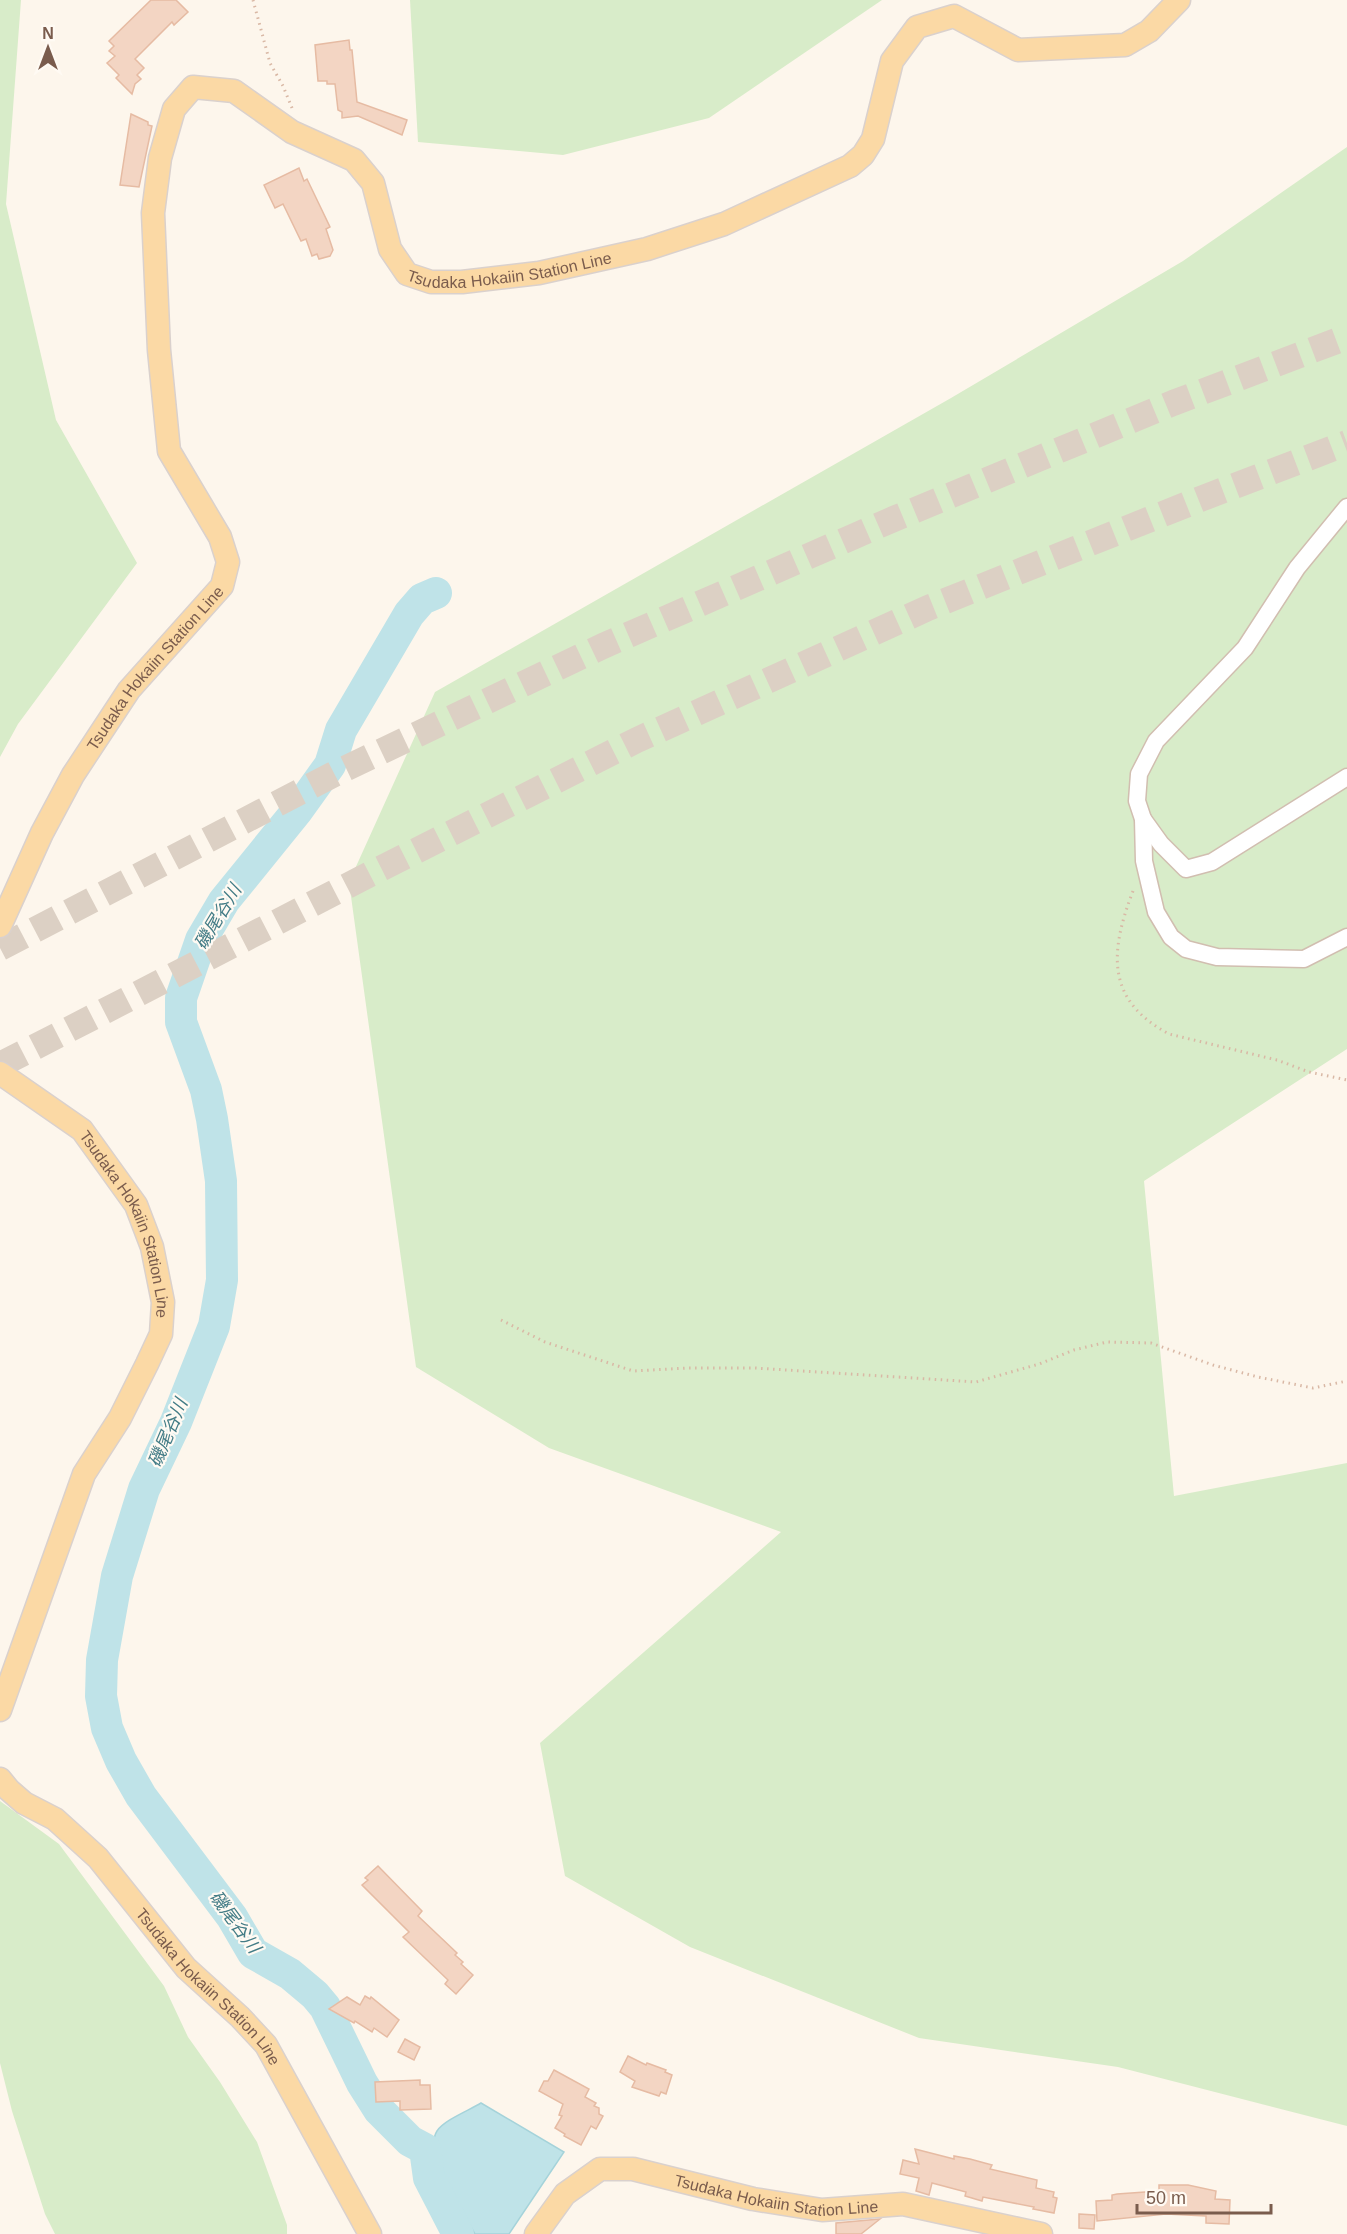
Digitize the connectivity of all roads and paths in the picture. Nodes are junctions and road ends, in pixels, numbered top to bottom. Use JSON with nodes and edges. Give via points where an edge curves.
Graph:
{"nodes":[{"id":1,"x":253,"y":0,"type":"edge"},
{"id":2,"x":1179,"y":0,"type":"edge"},
{"id":3,"x":292,"y":132,"type":"junction"},
{"id":4,"x":1347,"y":507,"type":"edge"},
{"id":5,"x":1347,"y":777,"type":"edge"},
{"id":6,"x":1143,"y":819,"type":"junction"},
{"id":7,"x":1133,"y":890,"type":"dead end"},
{"id":8,"x":0,"y":926,"type":"edge"},
{"id":9,"x":1347,"y":937,"type":"edge"},
{"id":10,"x":0,"y":1073,"type":"edge"},
{"id":11,"x":1347,"y":1080,"type":"edge"},
{"id":12,"x":501,"y":1320,"type":"dead end"},
{"id":13,"x":1347,"y":1381,"type":"edge"},
{"id":14,"x":0,"y":1710,"type":"edge"},
{"id":15,"x":0,"y":1779,"type":"edge"},
{"id":16,"x":370,"y":2234,"type":"edge"},
{"id":17,"x":536,"y":2234,"type":"edge"},
{"id":18,"x":1041,"y":2234,"type":"edge"}],
"edges":[{"from":1,"to":3,"type":"path","via":[[270,63],[294,112]]},
{"from":2,"to":3,"type":"main road","name":"Tsudaka Hokaiin Station Line","via":[[1149,31],[1125,45],[1018,51],[954,16],[917,27],[892,60],[873,139],[850,166],[724,224],[647,249],[539,273],[462,282],[431,282],[407,274],[390,249],[373,183],[354,160]]},
{"from":3,"to":8,"type":"main road","name":"Tsudaka Hokaiin Station Line","via":[[234,91],[193,87],[174,109],[160,158],[153,213],[159,350],[169,452],[220,537],[228,562],[222,586],[129,690],[73,775]]},
{"from":4,"to":6,"type":"street","via":[[1297,568],[1245,648],[1156,741],[1139,774],[1137,801]]},
{"from":5,"to":6,"type":"street","via":[[1212,862],[1186,869]]},
{"from":6,"to":9,"type":"street","via":[[1144,861],[1156,912],[1171,937],[1186,949],[1217,957],[1304,959]]},
{"from":7,"to":11,"type":"path","via":[[1117,946],[1119,982],[1131,1006],[1169,1034]]},
{"from":10,"to":14,"type":"main road","name":"Tsudaka Hokaiin Station Line","via":[[82,1130],[136,1205],[152,1247],[163,1302],[161,1334],[120,1418],[84,1474]]},
{"from":12,"to":13,"type":"path","via":[[545,1342],[633,1371],[755,1368],[976,1382],[1107,1342],[1151,1343],[1224,1368],[1313,1389]]},
{"from":15,"to":16,"type":"main road","name":"Tsudaka Hokaiin Station Line","via":[[24,1803],[55,1819],[98,1858],[186,1968],[266,2045]]},
{"from":17,"to":18,"type":"main road","name":"Tsudaka Hokaiin Station Line","via":[[565,2194],[600,2169],[633,2169],[753,2199],[822,2210],[903,2204]]}]}
